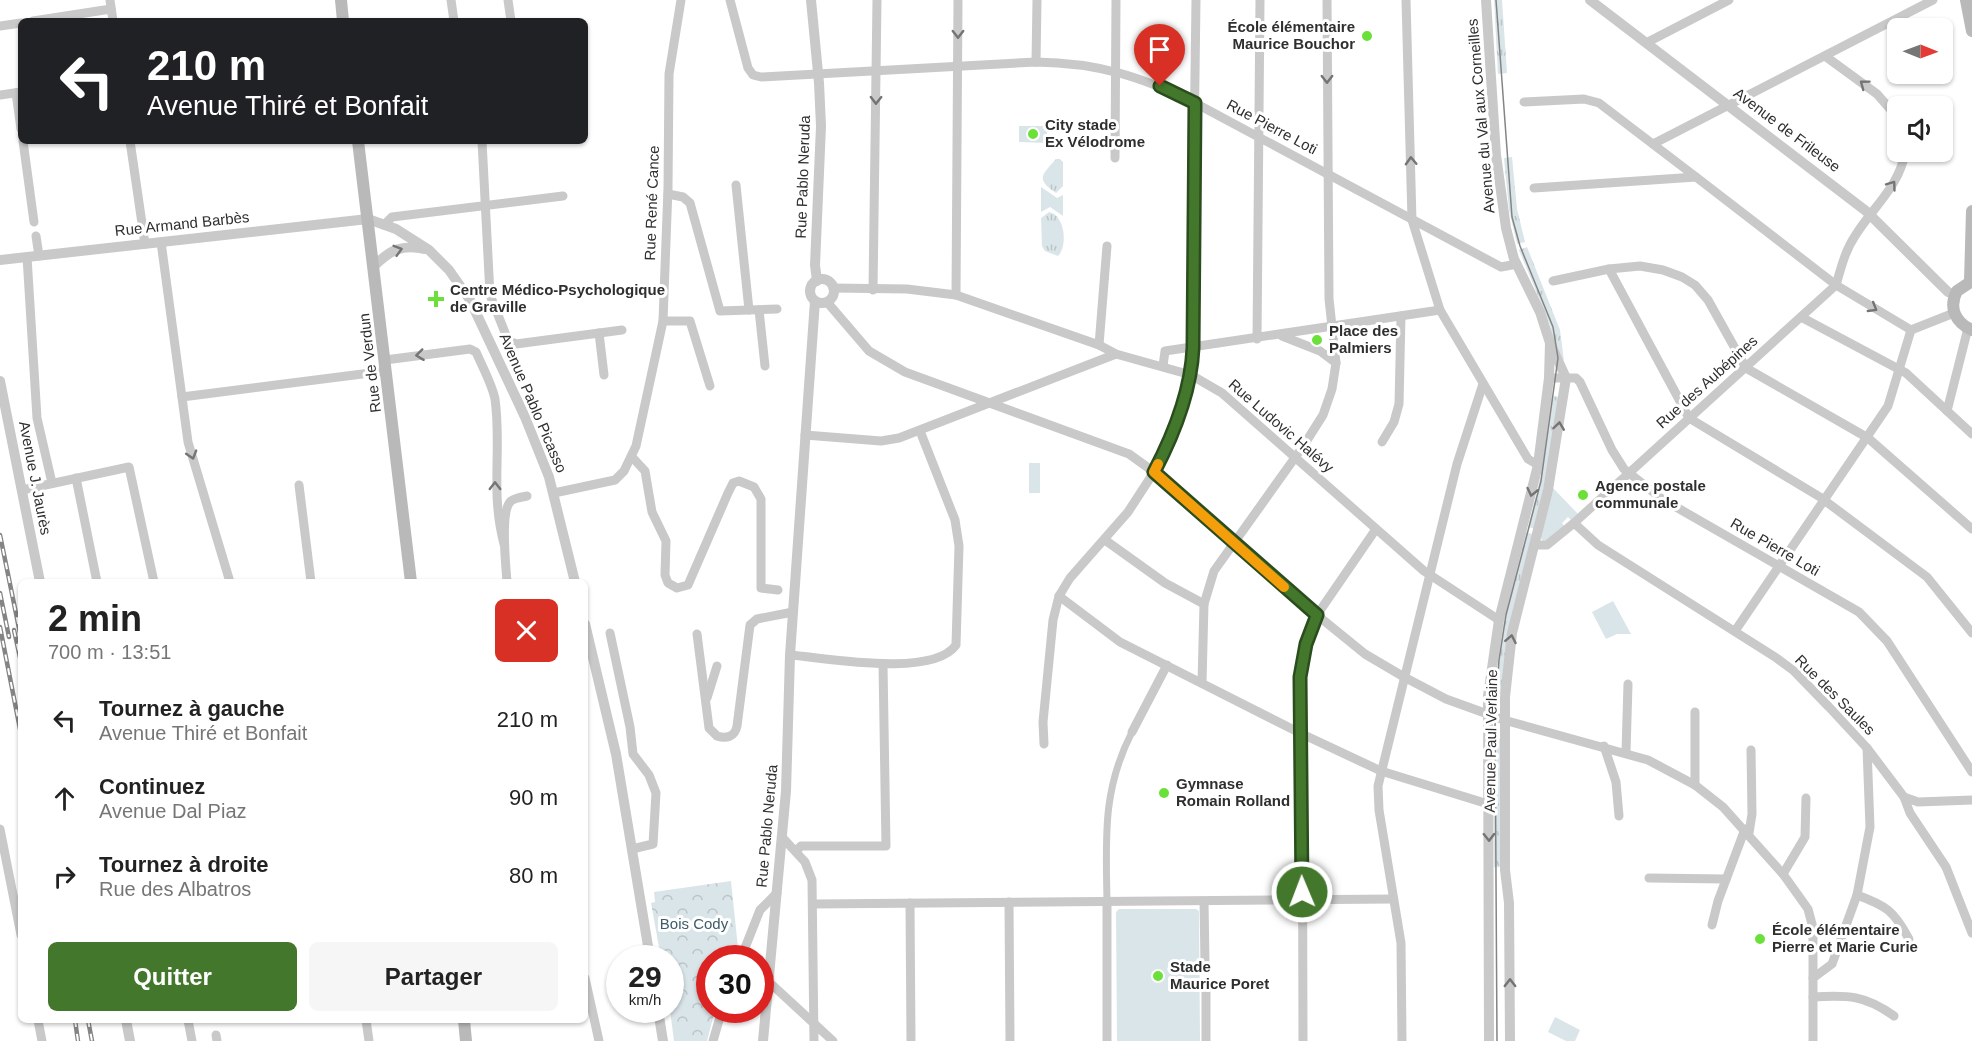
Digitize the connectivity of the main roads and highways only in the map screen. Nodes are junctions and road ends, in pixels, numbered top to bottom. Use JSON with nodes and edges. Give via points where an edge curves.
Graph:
{"nodes":[{"id":1,"x":341,"y":0,"type":"edge"},
{"id":2,"x":1966,"y":0,"type":"edge"},
{"id":3,"x":343,"y":18,"type":"edge"},
{"id":4,"x":1972,"y":31,"type":"edge"},
{"id":5,"x":358,"y":144,"type":"edge"},
{"id":6,"x":1972,"y":211,"type":"edge"},
{"id":7,"x":1971,"y":281,"type":"edge"},
{"id":8,"x":1970,"y":329,"type":"edge"},
{"id":9,"x":411,"y":579,"type":"edge"},
{"id":10,"x":464,"y":1023,"type":"edge"},
{"id":11,"x":466,"y":1041,"type":"edge"}],
"edges":[{"from":1,"to":3,"type":"main road"},
{"from":2,"to":4,"type":"main road"},
{"from":5,"to":9,"type":"main road","name":"Rue de Verdun"},
{"from":6,"to":7,"type":"main road"},
{"from":7,"to":8,"type":"main road","via":[[1955,296],[1954,313]]},
{"from":10,"to":11,"type":"main road"}]}
